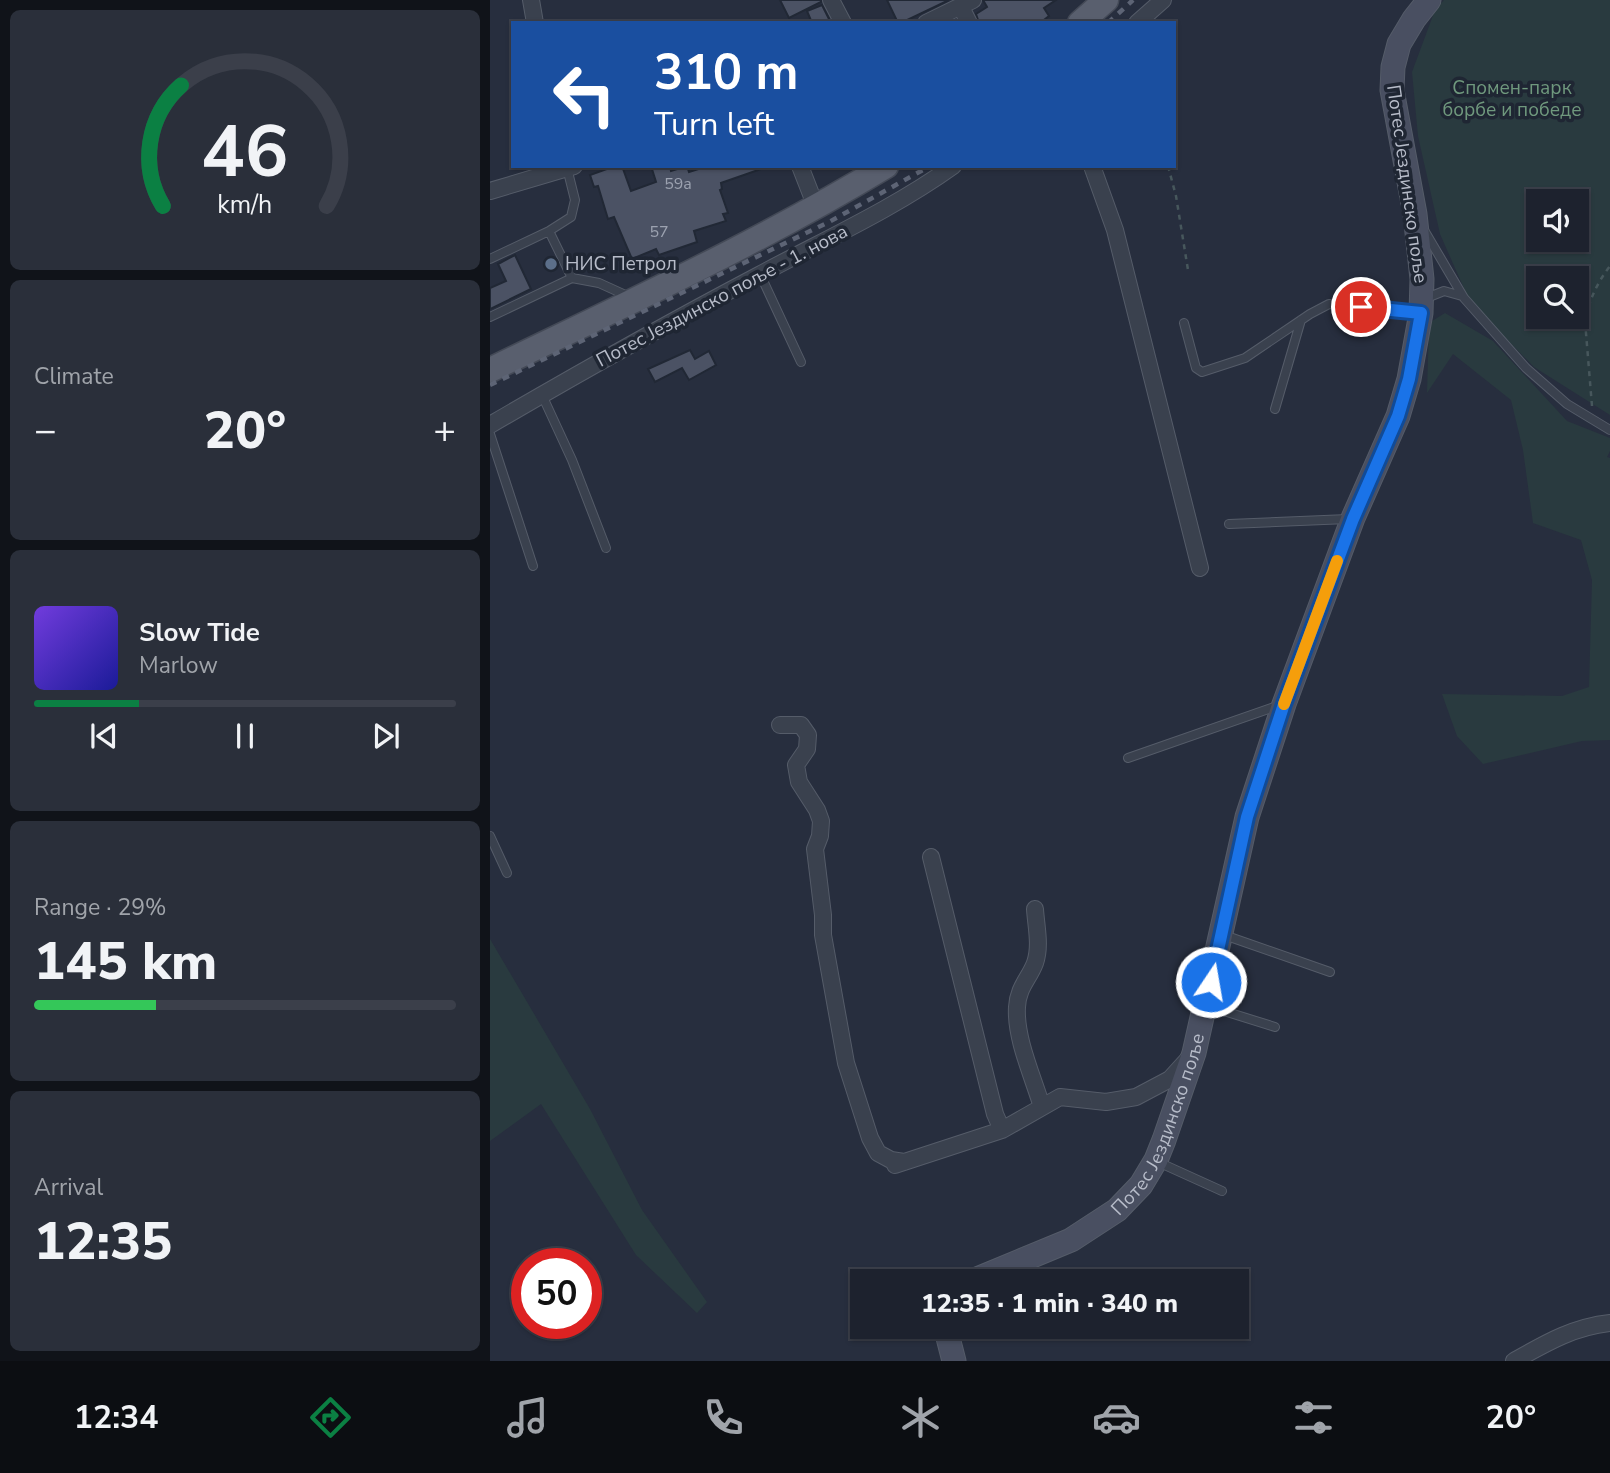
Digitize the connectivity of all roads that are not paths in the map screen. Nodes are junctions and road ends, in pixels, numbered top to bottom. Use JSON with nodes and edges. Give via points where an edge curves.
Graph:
{"nodes":[{"id":1,"x":531,"y":0,"type":"edge"},
{"id":2,"x":831,"y":0,"type":"edge"},
{"id":3,"x":1106,"y":0,"type":"edge"},
{"id":4,"x":1163,"y":0,"type":"edge"},
{"id":5,"x":1430,"y":0,"type":"edge"},
{"id":6,"x":967,"y":3,"type":"edge"},
{"id":7,"x":535,"y":21,"type":"edge"},
{"id":8,"x":842,"y":21,"type":"edge"},
{"id":9,"x":930,"y":21,"type":"edge"},
{"id":10,"x":969,"y":21,"type":"edge"},
{"id":11,"x":1082,"y":21,"type":"edge"},
{"id":12,"x":1139,"y":21,"type":"edge"},
{"id":13,"x":567,"y":168,"type":"edge"},
{"id":14,"x":570,"y":168,"type":"edge"},
{"id":15,"x":801,"y":168,"type":"edge"},
{"id":16,"x":883,"y":168,"type":"edge"},
{"id":17,"x":950,"y":168,"type":"edge"},
{"id":18,"x":1093,"y":168,"type":"edge"},
{"id":19,"x":490,"y":191,"type":"edge"},
{"id":20,"x":816,"y":207,"type":"junction"},
{"id":21,"x":1415,"y":214,"type":"junction"},
{"id":22,"x":549,"y":231,"type":"junction"},
{"id":23,"x":490,"y":259,"type":"edge"},
{"id":24,"x":760,"y":274,"type":"junction"},
{"id":25,"x":572,"y":278,"type":"junction"},
{"id":26,"x":1464,"y":298,"type":"junction"},
{"id":27,"x":635,"y":300,"type":"junction"},
{"id":28,"x":1421,"y":307,"type":"junction"},
{"id":29,"x":490,"y":317,"type":"edge"},
{"id":30,"x":1301,"y":320,"type":"junction"},
{"id":31,"x":1184,"y":323,"type":"dead end"},
{"id":32,"x":802,"y":362,"type":"dead end"},
{"id":33,"x":490,"y":370,"type":"edge"},
{"id":34,"x":542,"y":395,"type":"junction"},
{"id":35,"x":1275,"y":409,"type":"dead end"},
{"id":36,"x":490,"y":425,"type":"edge"},
{"id":37,"x":1610,"y":430,"type":"edge"},
{"id":38,"x":490,"y":434,"type":"edge"},
{"id":39,"x":1353,"y":519,"type":"junction"},
{"id":40,"x":1229,"y":524,"type":"dead end"},
{"id":41,"x":606,"y":548,"type":"dead end"},
{"id":42,"x":533,"y":566,"type":"dead end"},
{"id":43,"x":1200,"y":568,"type":"dead end"},
{"id":44,"x":1284,"y":704,"type":"junction"},
{"id":45,"x":780,"y":725,"type":"dead end"},
{"id":46,"x":1128,"y":758,"type":"dead end"},
{"id":47,"x":490,"y":836,"type":"edge"},
{"id":48,"x":931,"y":857,"type":"dead end"},
{"id":49,"x":507,"y":873,"type":"dead end"},
{"id":50,"x":1035,"y":909,"type":"dead end"},
{"id":51,"x":1221,"y":934,"type":"junction"},
{"id":52,"x":1330,"y":972,"type":"dead end"},
{"id":53,"x":1206,"y":1005,"type":"junction"},
{"id":54,"x":1275,"y":1027,"type":"dead end"},
{"id":55,"x":1194,"y":1053,"type":"junction"},
{"id":56,"x":1042,"y":1107,"type":"junction"},
{"id":57,"x":1002,"y":1130,"type":"junction"},
{"id":58,"x":1156,"y":1160,"type":"junction"},
{"id":59,"x":1222,"y":1191,"type":"dead end"},
{"id":60,"x":1001,"y":1269,"type":"edge"},
{"id":61,"x":1610,"y":1323,"type":"edge"},
{"id":62,"x":948,"y":1339,"type":"edge"},
{"id":63,"x":954,"y":1361,"type":"edge"},
{"id":64,"x":1514,"y":1361,"type":"edge"}],
"edges":[{"from":1,"to":7,"type":"street"},
{"from":2,"to":8,"type":"street"},
{"from":3,"to":11,"type":"main road"},
{"from":4,"to":12,"type":"street"},
{"from":5,"to":21,"type":"main road","name":"Потес Јездинско поље","via":[[1399,44],[1393,67],[1392,90]]},
{"from":6,"to":9,"type":"street"},
{"from":6,"to":10,"type":"street"},
{"from":13,"to":19,"type":"street"},
{"from":14,"to":22,"type":"lane","via":[[571,217]]},
{"from":15,"to":20,"type":"street"},
{"from":16,"to":20,"type":"main road"},
{"from":17,"to":24,"type":"street","name":"Потес Јездинско поље - 1. нова","via":[[848,229]]},
{"from":18,"to":43,"type":"street","via":[[1115,230]]},
{"from":20,"to":27,"type":"main road"},
{"from":21,"to":26,"type":"lane"},
{"from":21,"to":28,"type":"main road","name":"Потес Јездинско поље"},
{"from":22,"to":23,"type":"lane"},
{"from":22,"to":25,"type":"lane"},
{"from":24,"to":32,"type":"lane"},
{"from":24,"to":34,"type":"street","name":"Потес Јездинско поље - 1. нова"},
{"from":25,"to":27,"type":"lane","via":[[600,283]]},
{"from":25,"to":29,"type":"lane"},
{"from":26,"to":28,"type":"lane","via":[[1444,292]]},
{"from":26,"to":37,"type":"lane","via":[[1539,380],[1567,404]]},
{"from":27,"to":33,"type":"main road"},
{"from":28,"to":30,"type":"lane","via":[[1329,304]]},
{"from":28,"to":39,"type":"main road","name":"Потес Јездинско поље","via":[[1398,416]]},
{"from":30,"to":31,"type":"lane","via":[[1245,359],[1202,372],[1196,368]]},
{"from":30,"to":35,"type":"lane"},
{"from":34,"to":36,"type":"street","name":"Потес Јездинско поље - 1. нова"},
{"from":34,"to":41,"type":"lane"},
{"from":38,"to":42,"type":"lane"},
{"from":39,"to":40,"type":"lane"},
{"from":39,"to":44,"type":"main road","name":"Потес Јездинско поље"},
{"from":44,"to":46,"type":"lane"},
{"from":44,"to":51,"type":"main road","name":"Потес Јездинско поље","via":[[1247,817]]},
{"from":45,"to":57,"type":"street","via":[[801,725],[808,735],[807,749],[796,765],[799,782],[821,821],[815,849],[823,935],[846,1063],[878,1153],[897,1164]]},
{"from":47,"to":49,"type":"lane"},
{"from":48,"to":57,"type":"street"},
{"from":50,"to":56,"type":"street","via":[[1038,953],[1018,993],[1017,1008],[1018,1028]]},
{"from":51,"to":52,"type":"lane"},
{"from":51,"to":53,"type":"main road","name":"Потес Јездинско поље"},
{"from":53,"to":54,"type":"lane"},
{"from":53,"to":55,"type":"main road","name":"Потес Јездинско поље"},
{"from":55,"to":56,"type":"street","via":[[1170,1079],[1136,1097],[1106,1102],[1060,1097]]},
{"from":55,"to":58,"type":"main road","name":"Потес Јездинско поље"},
{"from":56,"to":57,"type":"street"},
{"from":58,"to":59,"type":"lane"},
{"from":58,"to":60,"type":"main road","name":"Потес Јездинско поље","via":[[1117,1210],[1060,1245]]},
{"from":61,"to":64,"type":"street","via":[[1576,1329]]},
{"from":62,"to":63,"type":"main road"}]}
